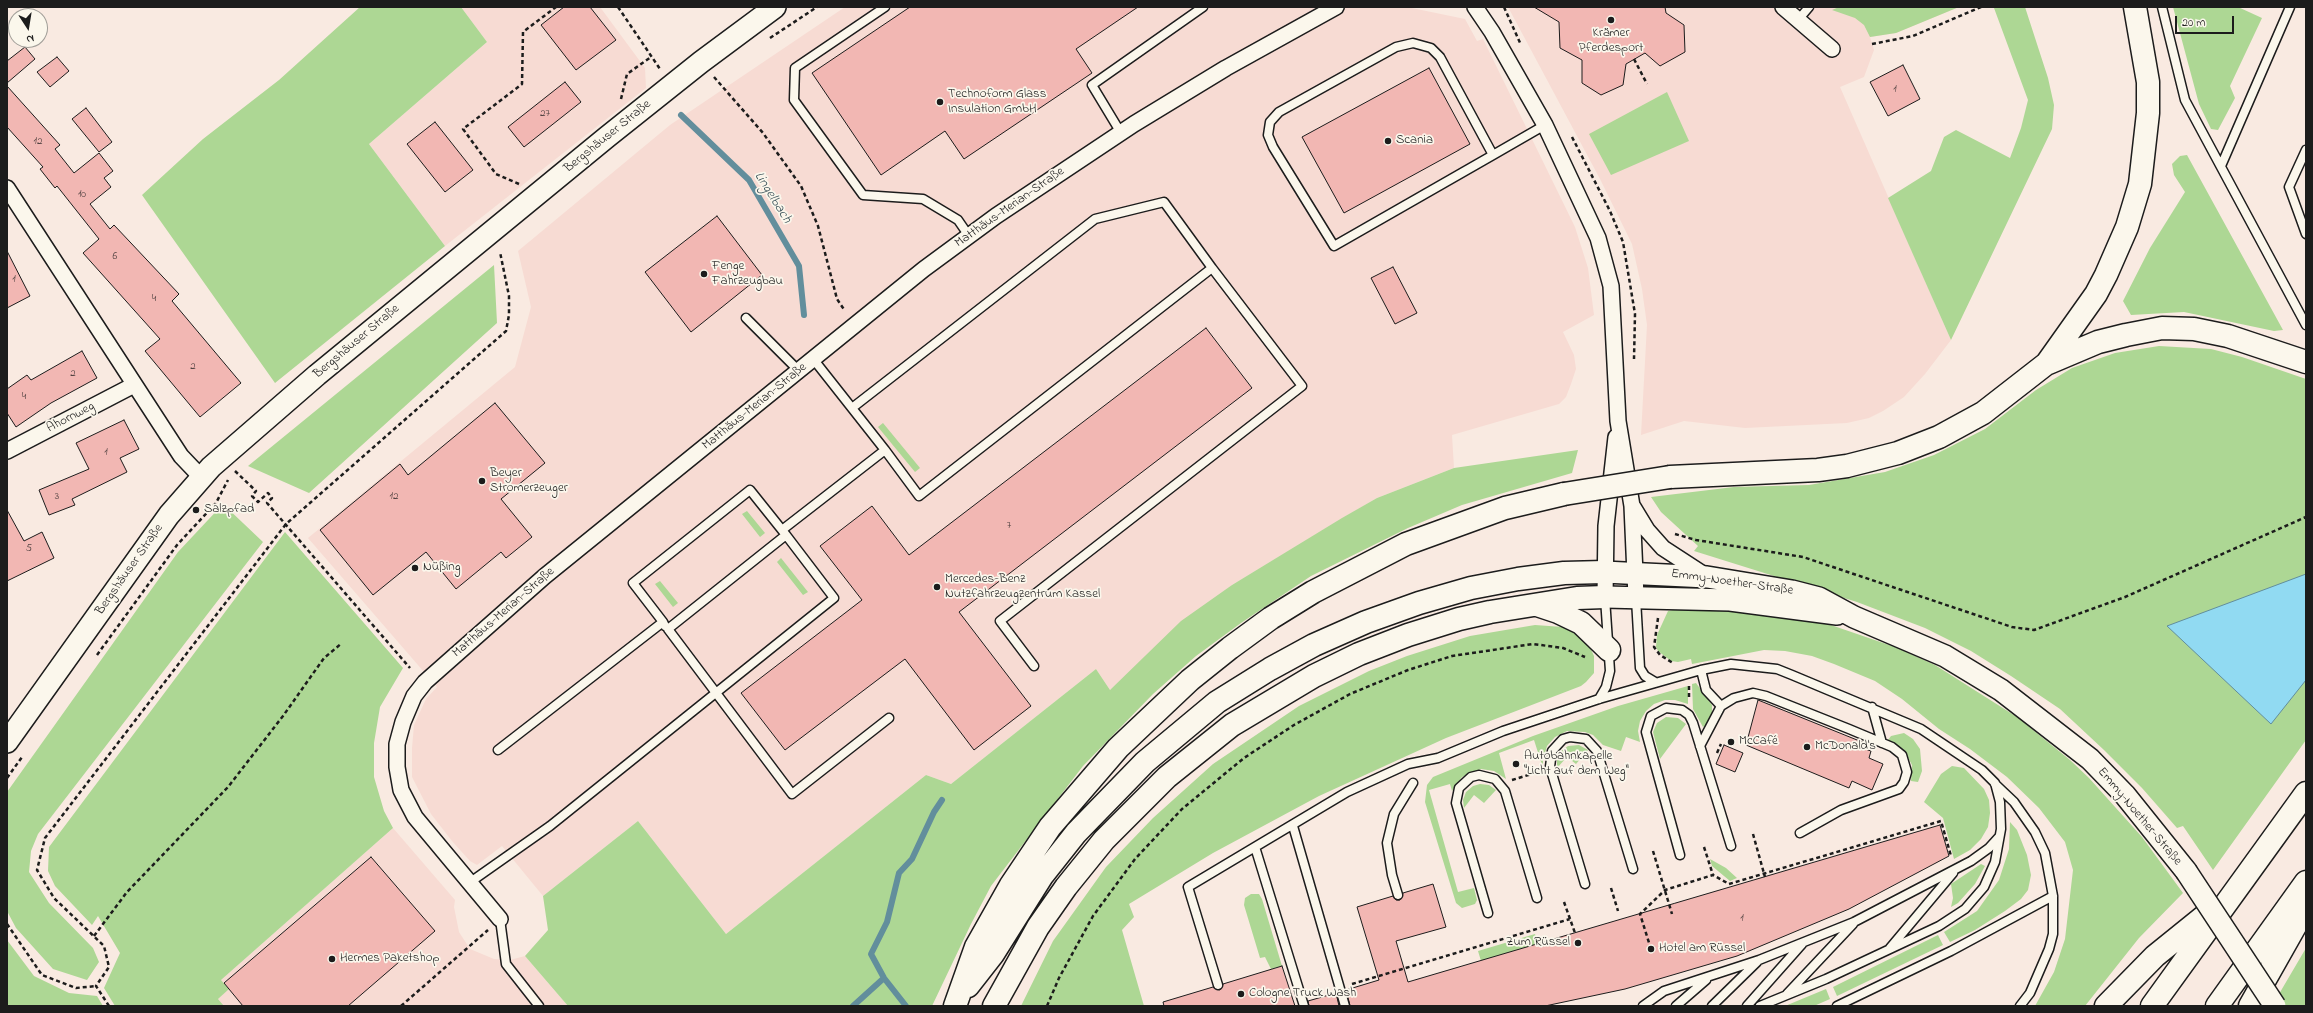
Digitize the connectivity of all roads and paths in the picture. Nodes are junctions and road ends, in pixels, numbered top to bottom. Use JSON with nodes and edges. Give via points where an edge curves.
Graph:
{"nodes":[{"id":1,"x":556,"y":7,"type":"edge"},
{"id":2,"x":618,"y":7,"type":"edge"},
{"id":3,"x":775,"y":7,"type":"edge"},
{"id":4,"x":817,"y":7,"type":"edge"},
{"id":5,"x":885,"y":7,"type":"edge"},
{"id":6,"x":1203,"y":7,"type":"edge"},
{"id":7,"x":1336,"y":7,"type":"edge"},
{"id":8,"x":1475,"y":7,"type":"edge"},
{"id":9,"x":1783,"y":7,"type":"edge"},
{"id":10,"x":1809,"y":7,"type":"edge"},
{"id":11,"x":1981,"y":7,"type":"edge"},
{"id":12,"x":2135,"y":7,"type":"edge"},
{"id":13,"x":2162,"y":7,"type":"edge"},
{"id":14,"x":2290,"y":7,"type":"edge"},
{"id":15,"x":1798,"y":20,"type":"junction"},
{"id":16,"x":765,"y":42,"type":"dead end"},
{"id":17,"x":1872,"y":44,"type":"dead end"},
{"id":18,"x":1832,"y":50,"type":"dead end"},
{"id":19,"x":651,"y":56,"type":"junction"},
{"id":20,"x":1634,"y":59,"type":"dead end"},
{"id":21,"x":720,"y":72,"type":"dead end"},
{"id":22,"x":707,"y":73,"type":"junction"},
{"id":23,"x":1647,"y":84,"type":"dead end"},
{"id":24,"x":672,"y":85,"type":"junction"},
{"id":25,"x":620,"y":106,"type":"dead end"},
{"id":26,"x":1545,"y":125,"type":"junction"},
{"id":27,"x":1121,"y":133,"type":"junction"},
{"id":28,"x":2306,"y":150,"type":"edge"},
{"id":29,"x":1493,"y":155,"type":"junction"},
{"id":30,"x":2221,"y":166,"type":"junction"},
{"id":31,"x":520,"y":184,"type":"dead end"},
{"id":32,"x":9,"y":193,"type":"edge"},
{"id":33,"x":2306,"y":234,"type":"edge"},
{"id":34,"x":969,"y":236,"type":"junction"},
{"id":35,"x":499,"y":248,"type":"dead end"},
{"id":36,"x":1212,"y":268,"type":"junction"},
{"id":37,"x":746,"y":318,"type":"dead end"},
{"id":38,"x":2306,"y":325,"type":"edge"},
{"id":39,"x":854,"y":326,"type":"junction"},
{"id":40,"x":814,"y":360,"type":"junction"},
{"id":41,"x":2306,"y":362,"type":"edge"},
{"id":42,"x":2046,"y":364,"type":"junction"},
{"id":43,"x":799,"y":371,"type":"junction"},
{"id":44,"x":134,"y":385,"type":"junction"},
{"id":45,"x":852,"y":408,"type":"junction"},
{"id":46,"x":1618,"y":421,"type":"junction"},
{"id":47,"x":885,"y":450,"type":"junction"},
{"id":48,"x":7,"y":451,"type":"edge"},
{"id":49,"x":237,"y":465,"type":"dead end"},
{"id":50,"x":233,"y":469,"type":"junction"},
{"id":51,"x":201,"y":477,"type":"junction"},
{"id":52,"x":1632,"y":506,"type":"junction"},
{"id":53,"x":2306,"y":517,"type":"edge"},
{"id":54,"x":286,"y":524,"type":"junction"},
{"id":55,"x":784,"y":533,"type":"junction"},
{"id":56,"x":1674,"y":533,"type":"dead end"},
{"id":57,"x":1604,"y":572,"type":"junction"},
{"id":58,"x":1636,"y":573,"type":"junction"},
{"id":59,"x":1707,"y":577,"type":"junction"},
{"id":60,"x":1605,"y":597,"type":"junction"},
{"id":61,"x":1636,"y":597,"type":"junction"},
{"id":62,"x":1657,"y":598,"type":"junction"},
{"id":63,"x":1534,"y":604,"type":"junction"},
{"id":64,"x":1854,"y":617,"type":"junction"},
{"id":65,"x":663,"y":622,"type":"junction"},
{"id":66,"x":668,"y":630,"type":"junction"},
{"id":67,"x":342,"y":643,"type":"dead end"},
{"id":68,"x":95,"y":657,"type":"dead end"},
{"id":69,"x":1610,"y":660,"type":"junction"},
{"id":70,"x":1034,"y":666,"type":"dead end"},
{"id":71,"x":410,"y":668,"type":"dead end"},
{"id":72,"x":1701,"y":670,"type":"junction"},
{"id":73,"x":1689,"y":673,"type":"junction"},
{"id":74,"x":1655,"y":682,"type":"junction"},
{"id":75,"x":716,"y":693,"type":"junction"},
{"id":76,"x":1599,"y":699,"type":"junction"},
{"id":77,"x":1721,"y":706,"type":"junction"},
{"id":78,"x":1872,"y":707,"type":"junction"},
{"id":79,"x":1689,"y":716,"type":"junction"},
{"id":80,"x":889,"y":718,"type":"dead end"},
{"id":81,"x":7,"y":742,"type":"edge"},
{"id":82,"x":1882,"y":743,"type":"junction"},
{"id":83,"x":1700,"y":746,"type":"junction"},
{"id":84,"x":498,"y":750,"type":"dead end"},
{"id":85,"x":26,"y":752,"type":"dead end"},
{"id":86,"x":1550,"y":769,"type":"junction"},
{"id":87,"x":7,"y":778,"type":"edge"},
{"id":88,"x":1413,"y":783,"type":"dead end"},
{"id":89,"x":1500,"y":783,"type":"junction"},
{"id":90,"x":1995,"y":783,"type":"junction"},
{"id":91,"x":2306,"y":793,"type":"edge"},
{"id":92,"x":1293,"y":826,"type":"junction"},
{"id":93,"x":1800,"y":833,"type":"dead end"},
{"id":94,"x":1752,"y":834,"type":"dead end"},
{"id":95,"x":2000,"y":836,"type":"junction"},
{"id":96,"x":1731,"y":846,"type":"dead end"},
{"id":97,"x":1255,"y":847,"type":"junction"},
{"id":98,"x":1704,"y":847,"type":"dead end"},
{"id":99,"x":1654,"y":851,"type":"dead end"},
{"id":100,"x":1680,"y":854,"type":"dead end"},
{"id":101,"x":1633,"y":869,"type":"dead end"},
{"id":102,"x":1956,"y":870,"type":"junction"},
{"id":103,"x":1713,"y":875,"type":"junction"},
{"id":104,"x":1764,"y":875,"type":"junction"},
{"id":105,"x":2306,"y":882,"type":"edge"},
{"id":106,"x":469,"y":883,"type":"junction"},
{"id":107,"x":1585,"y":884,"type":"dead end"},
{"id":108,"x":1611,"y":888,"type":"dead end"},
{"id":109,"x":1665,"y":890,"type":"junction"},
{"id":110,"x":2234,"y":893,"type":"junction"},
{"id":111,"x":1398,"y":895,"type":"dead end"},
{"id":112,"x":2053,"y":896,"type":"junction"},
{"id":113,"x":1537,"y":898,"type":"dead end"},
{"id":114,"x":1564,"y":902,"type":"dead end"},
{"id":115,"x":2306,"y":907,"type":"edge"},
{"id":116,"x":1618,"y":911,"type":"dead end"},
{"id":117,"x":1488,"y":913,"type":"dead end"},
{"id":118,"x":1672,"y":914,"type":"dead end"},
{"id":119,"x":500,"y":919,"type":"junction"},
{"id":120,"x":1570,"y":919,"type":"junction"},
{"id":121,"x":1854,"y":922,"type":"junction"},
{"id":122,"x":7,"y":924,"type":"edge"},
{"id":123,"x":1575,"y":933,"type":"dead end"},
{"id":124,"x":94,"y":936,"type":"junction"},
{"id":125,"x":1804,"y":942,"type":"junction"},
{"id":126,"x":1651,"y":950,"type":"dead end"},
{"id":127,"x":1888,"y":950,"type":"junction"},
{"id":128,"x":1759,"y":960,"type":"junction"},
{"id":129,"x":1708,"y":978,"type":"junction"},
{"id":130,"x":1218,"y":985,"type":"dead end"},
{"id":131,"x":96,"y":986,"type":"junction"},
{"id":132,"x":1340,"y":988,"type":"junction"},
{"id":133,"x":1785,"y":996,"type":"junction"},
{"id":134,"x":957,"y":1002,"type":"edge"},
{"id":135,"x":109,"y":1006,"type":"edge"},
{"id":136,"x":401,"y":1006,"type":"edge"},
{"id":137,"x":539,"y":1006,"type":"edge"},
{"id":138,"x":994,"y":1006,"type":"edge"},
{"id":139,"x":1047,"y":1006,"type":"edge"},
{"id":140,"x":1304,"y":1006,"type":"edge"},
{"id":141,"x":1345,"y":1006,"type":"edge"},
{"id":142,"x":1643,"y":1006,"type":"edge"},
{"id":143,"x":1676,"y":1006,"type":"edge"},
{"id":144,"x":1712,"y":1006,"type":"edge"},
{"id":145,"x":1746,"y":1006,"type":"edge"},
{"id":146,"x":1760,"y":1006,"type":"edge"},
{"id":147,"x":1836,"y":1006,"type":"edge"},
{"id":148,"x":2020,"y":1006,"type":"edge"},
{"id":149,"x":2106,"y":1006,"type":"edge"},
{"id":150,"x":2152,"y":1006,"type":"edge"},
{"id":151,"x":2217,"y":1006,"type":"edge"},
{"id":152,"x":2250,"y":1006,"type":"edge"},
{"id":153,"x":2276,"y":1006,"type":"edge"}],
"edges":[{"from":1,"to":31,"type":"path","via":[[523,32],[522,84],[463,129],[496,174]]},
{"from":2,"to":19,"type":"path"},
{"from":3,"to":22,"type":"street","name":"Bergshäuser Straße"},
{"from":4,"to":16,"type":"path"},
{"from":5,"to":34,"type":"lane","via":[[795,68],[794,100],[863,195],[923,199],[958,220]]},
{"from":6,"to":27,"type":"lane","via":[[1092,85]]},
{"from":7,"to":27,"type":"street","name":"Matthäus-Merian-Straße","via":[[1226,68]]},
{"from":8,"to":26,"type":"street"},
{"from":9,"to":15,"type":"street"},
{"from":10,"to":15,"type":"lane"},
{"from":11,"to":17,"type":"path","via":[[1913,36]]},
{"from":12,"to":42,"type":"highway","via":[[2148,82],[2148,113],[2140,184],[2127,227],[2106,275],[2096,294]]},
{"from":13,"to":30,"type":"lane","via":[[2185,100]]},
{"from":14,"to":30,"type":"lane"},
{"from":15,"to":18,"type":"street"},
{"from":19,"to":24,"type":"path"},
{"from":19,"to":25,"type":"path","via":[[627,74]]},
{"from":20,"to":23,"type":"path"},
{"from":21,"to":22,"type":"path"},
{"from":22,"to":24,"type":"street","name":"Bergshäuser Straße"},
{"from":22,"to":39,"type":"path","via":[[763,134],[801,186],[818,226],[837,298]]},
{"from":24,"to":51,"type":"street","name":"Bergshäuser Straße","via":[[311,380],[251,430]]},
{"from":26,"to":29,"type":"lane"},
{"from":26,"to":46,"type":"street","via":[[1598,238],[1611,286]]},
{"from":27,"to":34,"type":"street","name":"Matthäus-Merian-Straße"},
{"from":28,"to":33,"type":"lane","via":[[2289,188]]},
{"from":29,"to":29,"type":"lane","via":[[1334,246],[1268,135],[1270,122],[1278,112],[1396,47],[1413,43],[1431,48],[1440,57]]},
{"from":30,"to":38,"type":"lane"},
{"from":32,"to":44,"type":"street"},
{"from":34,"to":39,"type":"street","name":"Matthäus-Merian-Straße"},
{"from":35,"to":54,"type":"path","via":[[509,296],[506,331]]},
{"from":36,"to":45,"type":"lane","via":[[1164,202],[1095,218]]},
{"from":36,"to":47,"type":"lane","via":[[919,496]]},
{"from":36,"to":70,"type":"lane","via":[[1302,386],[1000,621]]},
{"from":37,"to":43,"type":"lane"},
{"from":39,"to":40,"type":"street","name":"Matthäus-Merian-Straße"},
{"from":40,"to":43,"type":"street","name":"Matthäus-Merian-Straße"},
{"from":40,"to":45,"type":"lane"},
{"from":41,"to":42,"type":"highway","via":[[2228,336],[2194,329],[2162,328],[2098,342]]},
{"from":42,"to":134,"type":"highway","bridge":true,"via":[[1983,413],[1939,437],[1898,453],[1818,470],[1670,477],[1564,494],[1505,508],[1406,544],[1313,592],[1230,648],[1190,680],[1118,748],[1050,827],[1010,885],[974,953]]},
{"from":43,"to":106,"type":"street","name":"Matthäus-Merian-Straße","via":[[545,576],[425,682],[414,696],[403,722],[398,744],[397,767],[401,790],[415,817]]},
{"from":44,"to":48,"type":"street","name":"Ahornweg"},
{"from":44,"to":51,"type":"street","via":[[180,456]]},
{"from":45,"to":47,"type":"lane"},
{"from":46,"to":52,"type":"street"},
{"from":46,"to":57,"type":"street","via":[[1606,526]]},
{"from":47,"to":55,"type":"lane"},
{"from":49,"to":50,"type":"path"},
{"from":50,"to":54,"type":"path","via":[[256,491],[252,496],[258,502],[268,493],[272,498],[267,503]]},
{"from":50,"to":68,"type":"path","via":[[216,503],[177,545]]},
{"from":51,"to":81,"type":"street","name":"Bergshäuser Straße","via":[[169,514]]},
{"from":52,"to":58,"type":"street"},
{"from":52,"to":59,"type":"street","via":[[1647,530],[1663,548]]},
{"from":53,"to":56,"type":"path","via":[[2125,597],[2034,630],[2012,627],[1803,557],[1696,540]]},
{"from":54,"to":71,"type":"path"},
{"from":54,"to":124,"type":"path","via":[[45,838],[37,870],[54,898]]},
{"from":55,"to":65,"type":"lane","via":[[750,490],[633,583]]},
{"from":55,"to":66,"type":"lane"},
{"from":55,"to":75,"type":"lane","via":[[834,598]]},
{"from":57,"to":58,"type":"street","name":"Emmy-Noether-Straße"},
{"from":57,"to":60,"type":"street"},
{"from":57,"to":134,"type":"highway","via":[[1518,579],[1471,588],[1419,603],[1366,622],[1314,646],[1270,669],[1217,702],[1145,762],[1076,834],[1042,876],[993,954]]},
{"from":58,"to":59,"type":"street","name":"Emmy-Noether-Straße"},
{"from":58,"to":61,"type":"street"},
{"from":59,"to":64,"type":"street","name":"Emmy-Noether-Straße","via":[[1810,595]]},
{"from":60,"to":61,"type":"street","name":"Emmy-Noether-Straße"},
{"from":60,"to":63,"type":"highway"},
{"from":60,"to":69,"type":"lane"},
{"from":61,"to":62,"type":"street","name":"Emmy-Noether-Straße"},
{"from":61,"to":74,"type":"lane","via":[[1640,668],[1645,676]]},
{"from":62,"to":64,"type":"street","name":"Emmy-Noether-Straße","via":[[1730,600]]},
{"from":62,"to":73,"type":"path","via":[[1659,624],[1655,632],[1654,647],[1669,662],[1687,664]]},
{"from":63,"to":69,"type":"highway","via":[[1581,623]]},
{"from":63,"to":138,"type":"highway","via":[[1435,626],[1359,654],[1291,688],[1210,741],[1146,797],[1084,864],[1038,927]]},
{"from":64,"to":153,"type":"street","name":"Emmy-Noether-Straße","bridge":true,"via":[[1945,656],[2001,690],[2084,754],[2124,795],[2186,871]]},
{"from":65,"to":66,"type":"lane"},
{"from":65,"to":84,"type":"lane"},
{"from":66,"to":75,"type":"lane"},
{"from":67,"to":124,"type":"path","via":[[324,658],[228,787],[127,892]]},
{"from":69,"to":76,"type":"lane","via":[[1606,687]]},
{"from":69,"to":139,"type":"path","via":[[1600,667],[1588,658],[1563,648],[1532,644],[1452,656],[1408,670],[1350,694],[1294,725],[1244,758],[1189,804],[1135,859],[1093,916],[1059,978]]},
{"from":72,"to":73,"type":"lane"},
{"from":72,"to":77,"type":"lane","via":[[1706,690]]},
{"from":72,"to":78,"type":"lane","via":[[1731,664],[1777,669]]},
{"from":73,"to":74,"type":"lane"},
{"from":73,"to":79,"type":"path"},
{"from":74,"to":76,"type":"lane"},
{"from":75,"to":80,"type":"lane","via":[[792,794]]},
{"from":75,"to":106,"type":"lane","via":[[550,826]]},
{"from":76,"to":92,"type":"lane","via":[[1503,731],[1438,758],[1408,764],[1347,792]]},
{"from":77,"to":82,"type":"lane","via":[[1741,695],[1759,694]]},
{"from":77,"to":83,"type":"lane"},
{"from":78,"to":82,"type":"lane"},
{"from":78,"to":90,"type":"lane","via":[[1921,729],[1982,770]]},
{"from":79,"to":83,"type":"lane"},
{"from":79,"to":100,"type":"lane","via":[[1674,708],[1666,708],[1651,716],[1646,732]]},
{"from":82,"to":93,"type":"lane","via":[[1898,751],[1905,760],[1906,777],[1899,789],[1841,810]]},
{"from":83,"to":96,"type":"lane"},
{"from":85,"to":87,"type":"path"},
{"from":86,"to":89,"type":"path"},
{"from":86,"to":101,"type":"lane","via":[[1552,751],[1563,739],[1579,737],[1593,744],[1598,751]]},
{"from":86,"to":107,"type":"lane"},
{"from":88,"to":111,"type":"lane","via":[[1394,814],[1388,843],[1392,875]]},
{"from":89,"to":113,"type":"lane","via":[[1505,791]]},
{"from":89,"to":117,"type":"lane","via":[[1487,776],[1471,777],[1456,795],[1456,803]]},
{"from":90,"to":95,"type":"lane","via":[[2000,802]]},
{"from":90,"to":112,"type":"lane","via":[[2014,802],[2035,832],[2044,853]]},
{"from":91,"to":110,"type":"highway"},
{"from":92,"to":97,"type":"lane"},
{"from":92,"to":132,"type":"lane"},
{"from":94,"to":104,"type":"path"},
{"from":95,"to":102,"type":"lane","via":[[1982,854]]},
{"from":95,"to":127,"type":"lane","via":[[1990,875],[1970,904],[1956,917]]},
{"from":97,"to":130,"type":"lane","via":[[1188,887]]},
{"from":97,"to":140,"type":"lane"},
{"from":98,"to":103,"type":"path"},
{"from":99,"to":109,"type":"path"},
{"from":102,"to":104,"type":"path","via":[[1941,821]]},
{"from":102,"to":121,"type":"lane"},
{"from":102,"to":127,"type":"lane"},
{"from":103,"to":104,"type":"path","via":[[1729,884]]},
{"from":103,"to":109,"type":"path"},
{"from":105,"to":151,"type":"highway"},
{"from":106,"to":119,"type":"street","name":"Matthäus-Merian-Straße"},
{"from":108,"to":116,"type":"path"},
{"from":109,"to":118,"type":"path"},
{"from":109,"to":126,"type":"path","via":[[1640,914]]},
{"from":110,"to":149,"type":"highway","via":[[2155,956]]},
{"from":110,"to":150,"type":"highway"},
{"from":112,"to":147,"type":"lane","via":[[1944,954]]},
{"from":112,"to":148,"type":"lane","via":[[2049,949],[2030,993]]},
{"from":114,"to":120,"type":"path"},
{"from":115,"to":152,"type":"highway"},
{"from":119,"to":136,"type":"path"},
{"from":119,"to":137,"type":"lane","via":[[506,964]]},
{"from":120,"to":123,"type":"path"},
{"from":120,"to":132,"type":"path"},
{"from":121,"to":125,"type":"lane"},
{"from":121,"to":133,"type":"lane"},
{"from":122,"to":131,"type":"path","via":[[42,975],[76,988]]},
{"from":124,"to":131,"type":"path","via":[[104,946],[109,967]]},
{"from":125,"to":128,"type":"lane"},
{"from":125,"to":145,"type":"lane"},
{"from":127,"to":133,"type":"lane"},
{"from":128,"to":129,"type":"lane"},
{"from":128,"to":144,"type":"lane"},
{"from":129,"to":142,"type":"lane","via":[[1664,991]]},
{"from":129,"to":143,"type":"lane"},
{"from":131,"to":135,"type":"path"},
{"from":132,"to":141,"type":"lane"},
{"from":133,"to":146,"type":"lane"}]}
